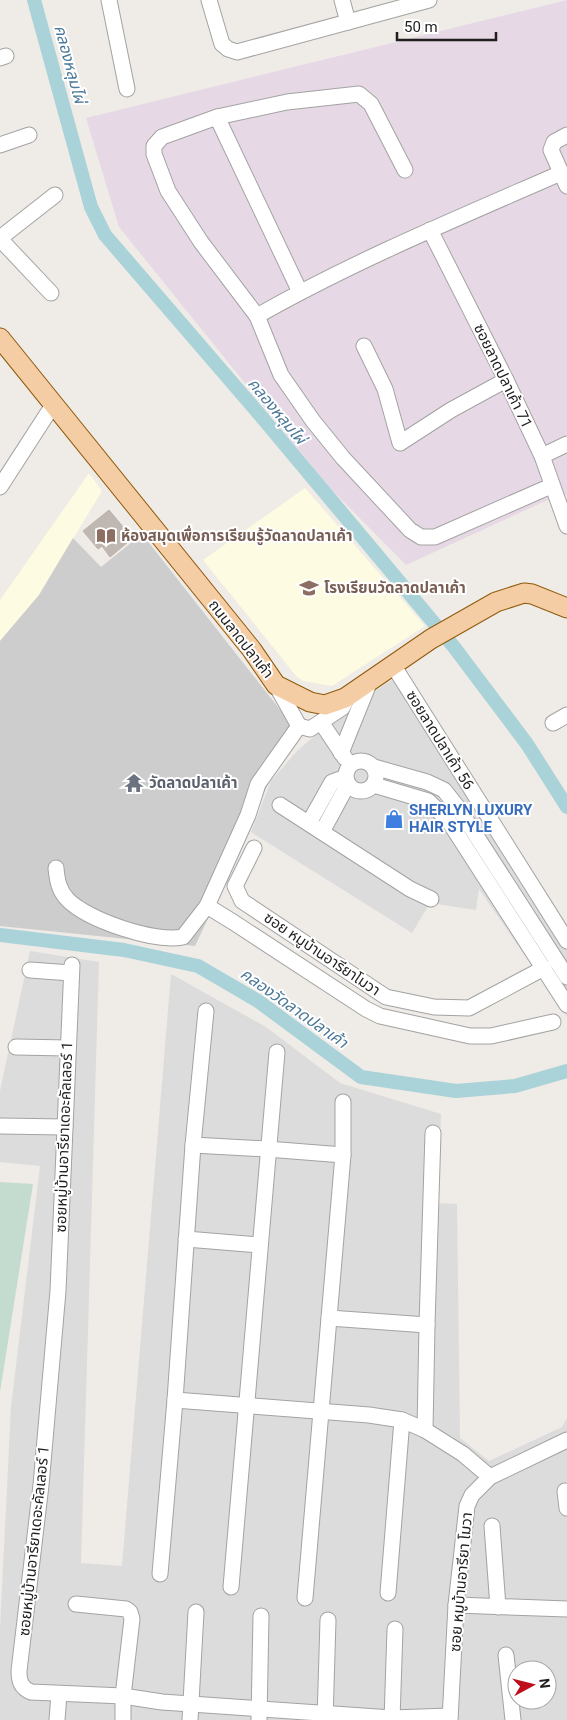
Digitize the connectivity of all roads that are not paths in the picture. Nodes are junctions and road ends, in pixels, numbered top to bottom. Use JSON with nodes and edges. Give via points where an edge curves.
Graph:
{"nodes":[{"id":1,"x":109,"y":0,"type":"edge"},
{"id":2,"x":209,"y":0,"type":"edge"},
{"id":3,"x":342,"y":0,"type":"edge"},
{"id":4,"x":429,"y":0,"type":"edge"},
{"id":5,"x":348,"y":22,"type":"junction"},
{"id":6,"x":127,"y":89,"type":"dead end"},
{"id":7,"x":217,"y":117,"type":"junction"},
{"id":8,"x":29,"y":135,"type":"dead end"},
{"id":9,"x":567,"y":135,"type":"edge"},
{"id":10,"x":0,"y":145,"type":"edge"},
{"id":11,"x":405,"y":170,"type":"dead end"},
{"id":12,"x":564,"y":180,"type":"edge"},
{"id":13,"x":55,"y":195,"type":"dead end"},
{"id":14,"x":430,"y":230,"type":"junction"},
{"id":15,"x":0,"y":239,"type":"edge"},
{"id":16,"x":300,"y":292,"type":"junction"},
{"id":17,"x":51,"y":293,"type":"dead end"},
{"id":18,"x":257,"y":316,"type":"junction"},
{"id":19,"x":0,"y":338,"type":"edge"},
{"id":20,"x":364,"y":346,"type":"dead end"},
{"id":21,"x":506,"y":380,"type":"junction"},
{"id":22,"x":53,"y":405,"type":"junction"},
{"id":23,"x":567,"y":444,"type":"edge"},
{"id":24,"x":542,"y":456,"type":"junction"},
{"id":25,"x":551,"y":486,"type":"junction"},
{"id":26,"x":0,"y":487,"type":"edge"},
{"id":27,"x":563,"y":503,"type":"edge"},
{"id":28,"x":567,"y":526,"type":"edge"},
{"id":29,"x":567,"y":608,"type":"edge"},
{"id":30,"x":393,"y":665,"type":"junction"},
{"id":31,"x":370,"y":681,"type":"junction"},
{"id":32,"x":276,"y":685,"type":"junction"},
{"id":33,"x":349,"y":695,"type":"junction"},
{"id":34,"x":567,"y":715,"type":"edge"},
{"id":35,"x":321,"y":722,"type":"junction"},
{"id":36,"x":553,"y":723,"type":"dead end"},
{"id":37,"x":299,"y":726,"type":"junction"},
{"id":38,"x":341,"y":753,"type":"junction"},
{"id":39,"x":374,"y":768,"type":"junction"},
{"id":40,"x":348,"y":775,"type":"junction"},
{"id":41,"x":374,"y":785,"type":"junction"},
{"id":42,"x":280,"y":805,"type":"dead end"},
{"id":43,"x":315,"y":828,"type":"junction"},
{"id":44,"x":254,"y":848,"type":"dead end"},
{"id":45,"x":56,"y":868,"type":"dead end"},
{"id":46,"x":431,"y":899,"type":"dead end"},
{"id":47,"x":207,"y":906,"type":"junction"},
{"id":48,"x":567,"y":941,"type":"edge"},
{"id":49,"x":544,"y":968,"type":"junction"},
{"id":50,"x":30,"y":970,"type":"dead end"},
{"id":51,"x":567,"y":977,"type":"edge"},
{"id":52,"x":567,"y":1005,"type":"edge"},
{"id":53,"x":206,"y":1011,"type":"dead end"},
{"id":54,"x":553,"y":1022,"type":"dead end"},
{"id":55,"x":16,"y":1047,"type":"dead end"},
{"id":56,"x":68,"y":1048,"type":"junction"},
{"id":57,"x":277,"y":1052,"type":"dead end"},
{"id":58,"x":343,"y":1102,"type":"dead end"},
{"id":59,"x":0,"y":1126,"type":"edge"},
{"id":60,"x":65,"y":1128,"type":"junction"},
{"id":61,"x":433,"y":1133,"type":"dead end"},
{"id":62,"x":193,"y":1145,"type":"junction"},
{"id":63,"x":267,"y":1149,"type":"junction"},
{"id":64,"x":342,"y":1155,"type":"junction"},
{"id":65,"x":186,"y":1239,"type":"junction"},
{"id":66,"x":260,"y":1245,"type":"junction"},
{"id":67,"x":328,"y":1318,"type":"junction"},
{"id":68,"x":426,"y":1325,"type":"junction"},
{"id":69,"x":176,"y":1400,"type":"junction"},
{"id":70,"x":247,"y":1406,"type":"junction"},
{"id":71,"x":322,"y":1411,"type":"junction"},
{"id":72,"x":402,"y":1420,"type":"junction"},
{"id":73,"x":425,"y":1430,"type":"junction"},
{"id":74,"x":567,"y":1440,"type":"edge"},
{"id":75,"x":490,"y":1478,"type":"junction"},
{"id":76,"x":565,"y":1491,"type":"dead end"},
{"id":77,"x":567,"y":1508,"type":"edge"},
{"id":78,"x":492,"y":1526,"type":"dead end"},
{"id":79,"x":160,"y":1574,"type":"dead end"},
{"id":80,"x":231,"y":1587,"type":"dead end"},
{"id":81,"x":388,"y":1593,"type":"dead end"},
{"id":82,"x":305,"y":1598,"type":"dead end"},
{"id":83,"x":76,"y":1604,"type":"dead end"},
{"id":84,"x":456,"y":1605,"type":"junction"},
{"id":85,"x":498,"y":1606,"type":"junction"},
{"id":86,"x":567,"y":1609,"type":"edge"},
{"id":87,"x":196,"y":1612,"type":"dead end"},
{"id":88,"x":260,"y":1616,"type":"dead end"},
{"id":89,"x":328,"y":1620,"type":"dead end"},
{"id":90,"x":395,"y":1629,"type":"dead end"},
{"id":91,"x":506,"y":1655,"type":"dead end"},
{"id":92,"x":58,"y":1694,"type":"junction"},
{"id":93,"x":123,"y":1696,"type":"junction"},
{"id":94,"x":190,"y":1704,"type":"junction"},
{"id":95,"x":260,"y":1715,"type":"edge"},
{"id":96,"x":326,"y":1717,"type":"edge"},
{"id":97,"x":450,"y":1718,"type":"edge"},
{"id":98,"x":392,"y":1719,"type":"edge"},
{"id":99,"x":57,"y":1720,"type":"edge"},
{"id":100,"x":123,"y":1720,"type":"edge"},
{"id":101,"x":190,"y":1720,"type":"edge"},
{"id":102,"x":513,"y":1720,"type":"edge"}],
"edges":[{"from":1,"to":6,"type":"street"},
{"from":2,"to":5,"type":"street","via":[[222,44],[237,52]]},
{"from":3,"to":5,"type":"street"},
{"from":4,"to":5,"type":"street"},
{"from":7,"to":11,"type":"street","via":[[287,102],[359,94],[371,104]]},
{"from":7,"to":16,"type":"street"},
{"from":7,"to":18,"type":"street","via":[[162,137],[154,146],[154,154],[168,191],[201,242]]},
{"from":8,"to":10,"type":"street"},
{"from":9,"to":12,"type":"street","via":[[555,141],[551,148]]},
{"from":12,"to":14,"type":"street"},
{"from":13,"to":15,"type":"street"},
{"from":14,"to":16,"type":"street"},
{"from":14,"to":21,"type":"street","name":"ซอยลาดปลาเค้า 71"},
{"from":15,"to":17,"type":"street"},
{"from":16,"to":18,"type":"street"},
{"from":18,"to":25,"type":"street","via":[[281,376],[313,421],[410,530],[421,537],[435,537]]},
{"from":19,"to":22,"type":"main road","name":"ถนนลาดปลาเค้า"},
{"from":20,"to":21,"type":"street","via":[[385,389],[400,443]]},
{"from":21,"to":24,"type":"street","name":"ซอยลาดปลาเค้า 71"},
{"from":22,"to":26,"type":"street"},
{"from":22,"to":32,"type":"main road","name":"ถนนลาดปลาเค้า","via":[[252,650]]},
{"from":23,"to":24,"type":"street"},
{"from":24,"to":25,"type":"street","name":"ซอยลาดปลาเค้า 71"},
{"from":25,"to":27,"type":"street","name":"ซอยลาดปลาเค้า 71"},
{"from":27,"to":28,"type":"street","name":"ซอยลาดปลาเค้า 71"},
{"from":29,"to":30,"type":"main road","name":"ถนนลาดปลาเค้า","via":[[524,593],[496,602]]},
{"from":30,"to":31,"type":"main road","name":"ถนนลาดปลาเค้า"},
{"from":30,"to":48,"type":"street","name":"ซอยลาดปลาเค้า 56"},
{"from":31,"to":33,"type":"main road","name":"ถนนลาดปลาเค้า"},
{"from":31,"to":38,"type":"street"},
{"from":32,"to":33,"type":"main road","name":"ถนนลาดปลาเค้า","via":[[324,705]]},
{"from":32,"to":37,"type":"street"},
{"from":33,"to":35,"type":"street","via":[[342,708]]},
{"from":34,"to":36,"type":"street"},
{"from":35,"to":37,"type":"street","via":[[310,729]]},
{"from":35,"to":38,"type":"street"},
{"from":37,"to":47,"type":"street","via":[[258,784],[248,815]]},
{"from":38,"to":40,"type":"street"},
{"from":39,"to":40,"type":"street","via":[[367,762],[358,761]]},
{"from":39,"to":41,"type":"street","via":[[377,776]]},
{"from":39,"to":51,"type":"street","via":[[427,782],[444,790]]},
{"from":40,"to":41,"type":"street","via":[[351,788],[361,792]]},
{"from":40,"to":43,"type":"street"},
{"from":41,"to":49,"type":"street","via":[[428,801],[448,820]]},
{"from":42,"to":43,"type":"street"},
{"from":43,"to":46,"type":"street"},
{"from":44,"to":49,"type":"street","name":"ซอย หมูบ้านอารียาโมวา","via":[[235,886],[242,901],[386,997],[434,1008],[468,1008]]},
{"from":45,"to":47,"type":"street","via":[[58,885],[67,900],[118,928],[168,938],[183,937]]},
{"from":47,"to":54,"type":"street","via":[[380,1016],[470,1036],[491,1036]]},
{"from":49,"to":52,"type":"street"},
{"from":50,"to":56,"type":"street","name":"ซอยหมู่บ้านอารียาเดอะคัลเลอร์ 1","via":[[72,969]]},
{"from":53,"to":62,"type":"street"},
{"from":55,"to":56,"type":"street"},
{"from":56,"to":60,"type":"street","name":"ซอยหมู่บ้านอารียาเดอะคัลเลอร์ 1"},
{"from":57,"to":63,"type":"street"},
{"from":58,"to":64,"type":"street"},
{"from":59,"to":60,"type":"street"},
{"from":60,"to":92,"type":"street","name":"ซอยหมู่บ้านอารียาเดอะคัลเลอร์ 1","via":[[58,1292],[42,1485],[19,1671],[20,1681],[26,1690]]},
{"from":61,"to":68,"type":"street"},
{"from":62,"to":63,"type":"street"},
{"from":62,"to":65,"type":"street"},
{"from":63,"to":64,"type":"street"},
{"from":63,"to":66,"type":"street"},
{"from":64,"to":67,"type":"street"},
{"from":65,"to":66,"type":"street"},
{"from":65,"to":69,"type":"street"},
{"from":66,"to":70,"type":"street"},
{"from":67,"to":68,"type":"street"},
{"from":67,"to":71,"type":"street"},
{"from":68,"to":73,"type":"street"},
{"from":69,"to":70,"type":"street"},
{"from":69,"to":79,"type":"street"},
{"from":70,"to":71,"type":"street"},
{"from":70,"to":80,"type":"street"},
{"from":71,"to":72,"type":"street"},
{"from":71,"to":82,"type":"street"},
{"from":72,"to":73,"type":"street"},
{"from":72,"to":81,"type":"street"},
{"from":73,"to":75,"type":"street","via":[[463,1454]]},
{"from":74,"to":75,"type":"street","name":"ซอย หมูบ้านอารียา โมวา"},
{"from":75,"to":84,"type":"street","name":"ซอย หมูบ้านอารียา โมวา","via":[[472,1495],[467,1506]]},
{"from":76,"to":77,"type":"street"},
{"from":78,"to":85,"type":"street"},
{"from":83,"to":93,"type":"street","via":[[130,1612],[132,1619]]},
{"from":84,"to":85,"type":"street"},
{"from":84,"to":97,"type":"street","name":"ซอย หมูบ้านอารียา โมวา"},
{"from":85,"to":86,"type":"street"},
{"from":87,"to":94,"type":"street"},
{"from":88,"to":95,"type":"street"},
{"from":89,"to":96,"type":"street"},
{"from":90,"to":98,"type":"street"},
{"from":91,"to":102,"type":"street"},
{"from":92,"to":93,"type":"street","name":"ซอยหมู่บ้านอารียาเดอะคัลเลอร์ 1"},
{"from":92,"to":99,"type":"street"},
{"from":93,"to":94,"type":"street","name":"ซอยหมู่บ้านอารียาเดอะคัลเลอร์ 1"},
{"from":93,"to":100,"type":"street"},
{"from":94,"to":95,"type":"street","name":"ซอยหมู่บ้านอารียาเดอะคัลเลอร์ 1"},
{"from":94,"to":101,"type":"street"},
{"from":95,"to":96,"type":"street","name":"ซอยหมู่บ้านอารียาเดอะคัลเลอร์ 1"},
{"from":96,"to":98,"type":"street","name":"ซอยหมู่บ้านอารียาเดอะคัลเลอร์ 1"},
{"from":97,"to":98,"type":"street","name":"ซอยหมู่บ้านอารียาเดอะคัลเลอร์ 1"}]}
